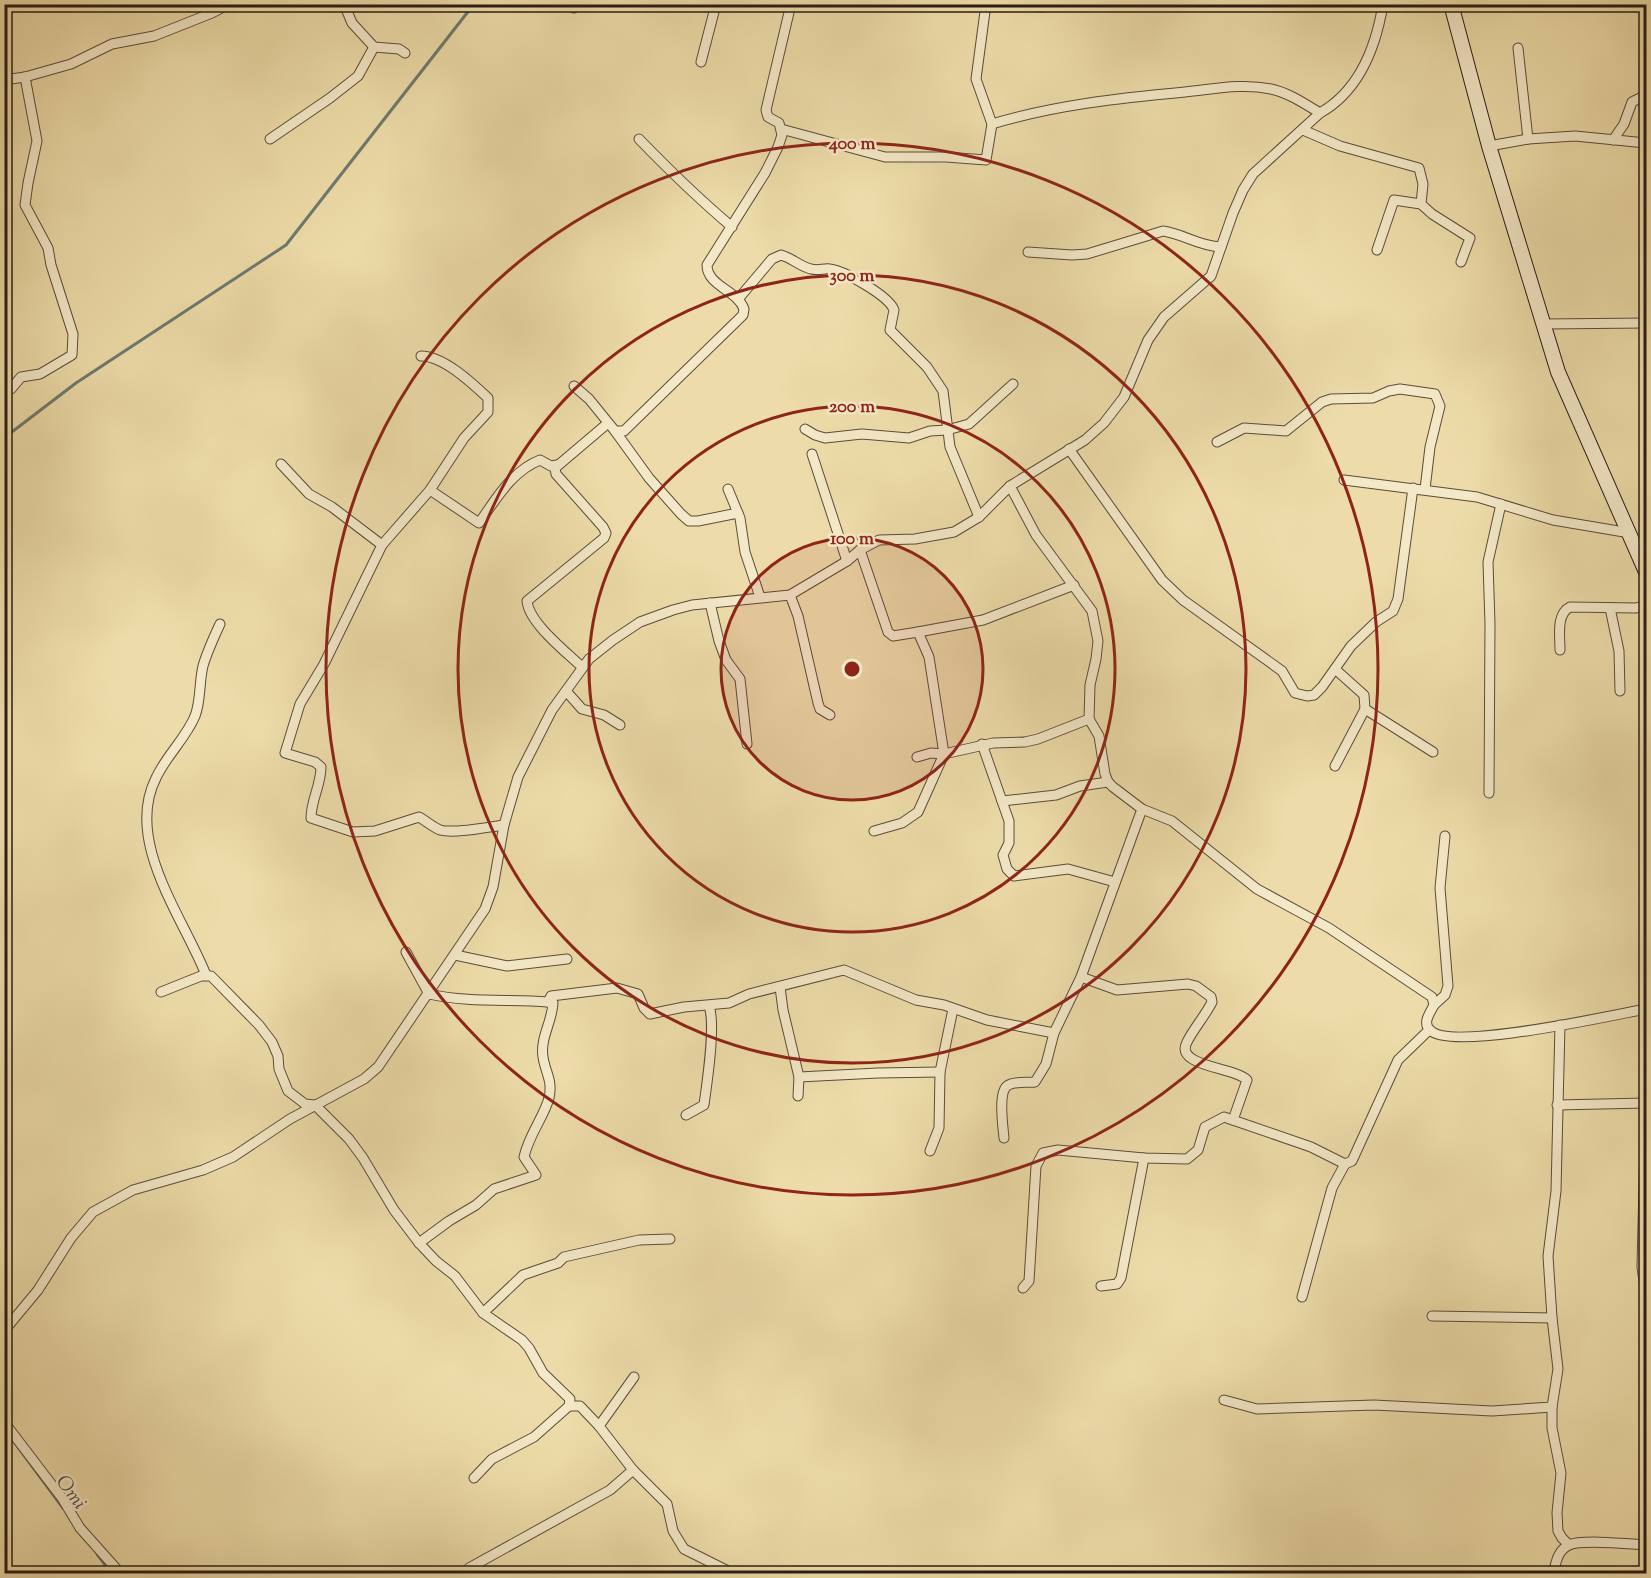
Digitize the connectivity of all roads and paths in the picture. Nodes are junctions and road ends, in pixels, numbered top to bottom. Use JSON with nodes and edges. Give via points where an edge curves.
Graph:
{"nodes":[{"id":1,"x":229,"y":4,"type":"edge"},
{"id":2,"x":344,"y":4,"type":"edge"},
{"id":3,"x":716,"y":4,"type":"edge"},
{"id":4,"x":791,"y":4,"type":"edge"},
{"id":5,"x":987,"y":4,"type":"edge"},
{"id":6,"x":1014,"y":4,"type":"edge"},
{"id":7,"x":1383,"y":4,"type":"edge"},
{"id":8,"x":1451,"y":4,"type":"edge"},
{"id":9,"x":1056,"y":5,"type":"edge"},
{"id":10,"x":374,"y":46,"type":"junction"},
{"id":11,"x":1518,"y":48,"type":"dead end"},
{"id":12,"x":405,"y":53,"type":"dead end"},
{"id":13,"x":701,"y":62,"type":"dead end"},
{"id":14,"x":25,"y":77,"type":"junction"},
{"id":15,"x":4,"y":80,"type":"edge"},
{"id":16,"x":1647,"y":95,"type":"edge"},
{"id":17,"x":1320,"y":113,"type":"junction"},
{"id":18,"x":992,"y":123,"type":"junction"},
{"id":19,"x":1303,"y":130,"type":"junction"},
{"id":20,"x":784,"y":132,"type":"junction"},
{"id":21,"x":270,"y":139,"type":"dead end"},
{"id":22,"x":639,"y":139,"type":"dead end"},
{"id":23,"x":1528,"y":139,"type":"junction"},
{"id":24,"x":1613,"y":140,"type":"junction"},
{"id":25,"x":1647,"y":143,"type":"edge"},
{"id":26,"x":1489,"y":146,"type":"junction"},
{"id":27,"x":1421,"y":204,"type":"junction"},
{"id":28,"x":732,"y":227,"type":"junction"},
{"id":29,"x":1221,"y":247,"type":"junction"},
{"id":30,"x":1377,"y":250,"type":"dead end"},
{"id":31,"x":1028,"y":252,"type":"dead end"},
{"id":32,"x":1461,"y":262,"type":"dead end"},
{"id":33,"x":739,"y":298,"type":"junction"},
{"id":34,"x":1647,"y":323,"type":"edge"},
{"id":35,"x":1545,"y":324,"type":"junction"},
{"id":36,"x":421,"y":356,"type":"dead end"},
{"id":37,"x":1013,"y":384,"type":"dead end"},
{"id":38,"x":574,"y":386,"type":"dead end"},
{"id":39,"x":11,"y":389,"type":"dead end"},
{"id":40,"x":608,"y":423,"type":"junction"},
{"id":41,"x":805,"y":429,"type":"dead end"},
{"id":42,"x":615,"y":430,"type":"junction"},
{"id":43,"x":947,"y":430,"type":"junction"},
{"id":44,"x":1217,"y":442,"type":"dead end"},
{"id":45,"x":1069,"y":449,"type":"junction"},
{"id":46,"x":812,"y":454,"type":"dead end"},
{"id":47,"x":281,"y":464,"type":"dead end"},
{"id":48,"x":558,"y":465,"type":"junction"},
{"id":49,"x":1344,"y":480,"type":"dead end"},
{"id":50,"x":1010,"y":486,"type":"junction"},
{"id":51,"x":1413,"y":488,"type":"junction"},
{"id":52,"x":728,"y":489,"type":"dead end"},
{"id":53,"x":1425,"y":489,"type":"junction"},
{"id":54,"x":430,"y":490,"type":"junction"},
{"id":55,"x":1501,"y":504,"type":"junction"},
{"id":56,"x":738,"y":513,"type":"junction"},
{"id":57,"x":979,"y":517,"type":"junction"},
{"id":58,"x":1630,"y":533,"type":"junction"},
{"id":59,"x":382,"y":545,"type":"junction"},
{"id":60,"x":860,"y":550,"type":"junction"},
{"id":61,"x":847,"y":561,"type":"junction"},
{"id":62,"x":1647,"y":572,"type":"edge"},
{"id":63,"x":1074,"y":585,"type":"junction"},
{"id":64,"x":790,"y":595,"type":"junction"},
{"id":65,"x":760,"y":597,"type":"junction"},
{"id":66,"x":710,"y":603,"type":"junction"},
{"id":67,"x":1647,"y":605,"type":"edge"},
{"id":68,"x":1610,"y":608,"type":"junction"},
{"id":69,"x":220,"y":624,"type":"dead end"},
{"id":70,"x":918,"y":632,"type":"junction"},
{"id":71,"x":1560,"y":650,"type":"dead end"},
{"id":72,"x":582,"y":667,"type":"junction"},
{"id":73,"x":1335,"y":669,"type":"junction"},
{"id":74,"x":566,"y":691,"type":"junction"},
{"id":75,"x":1620,"y":691,"type":"dead end"},
{"id":76,"x":1365,"y":709,"type":"junction"},
{"id":77,"x":830,"y":715,"type":"dead end"},
{"id":78,"x":1089,"y":719,"type":"junction"},
{"id":79,"x":620,"y":725,"type":"dead end"},
{"id":80,"x":747,"y":744,"type":"dead end"},
{"id":81,"x":982,"y":744,"type":"junction"},
{"id":82,"x":1433,"y":752,"type":"dead end"},
{"id":83,"x":944,"y":753,"type":"junction"},
{"id":84,"x":917,"y":757,"type":"dead end"},
{"id":85,"x":1335,"y":766,"type":"dead end"},
{"id":86,"x":1108,"y":782,"type":"junction"},
{"id":87,"x":1489,"y":793,"type":"dead end"},
{"id":88,"x":1002,"y":801,"type":"junction"},
{"id":89,"x":1142,"y":809,"type":"junction"},
{"id":90,"x":504,"y":825,"type":"junction"},
{"id":91,"x":874,"y":831,"type":"dead end"},
{"id":92,"x":1445,"y":836,"type":"dead end"},
{"id":93,"x":1114,"y":882,"type":"junction"},
{"id":94,"x":406,"y":952,"type":"dead end"},
{"id":95,"x":455,"y":955,"type":"junction"},
{"id":96,"x":567,"y":959,"type":"dead end"},
{"id":97,"x":206,"y":975,"type":"junction"},
{"id":98,"x":1081,"y":976,"type":"junction"},
{"id":99,"x":780,"y":987,"type":"junction"},
{"id":100,"x":161,"y":992,"type":"dead end"},
{"id":101,"x":429,"y":994,"type":"junction"},
{"id":102,"x":548,"y":1002,"type":"junction"},
{"id":103,"x":1434,"y":1005,"type":"junction"},
{"id":104,"x":709,"y":1006,"type":"junction"},
{"id":105,"x":953,"y":1009,"type":"junction"},
{"id":106,"x":1647,"y":1009,"type":"edge"},
{"id":107,"x":1560,"y":1025,"type":"junction"},
{"id":108,"x":1429,"y":1030,"type":"junction"},
{"id":109,"x":1054,"y":1033,"type":"junction"},
{"id":110,"x":940,"y":1072,"type":"junction"},
{"id":111,"x":799,"y":1077,"type":"junction"},
{"id":112,"x":798,"y":1096,"type":"dead end"},
{"id":113,"x":1646,"y":1103,"type":"edge"},
{"id":114,"x":1557,"y":1104,"type":"junction"},
{"id":115,"x":315,"y":1105,"type":"junction"},
{"id":116,"x":686,"y":1115,"type":"dead end"},
{"id":117,"x":1233,"y":1120,"type":"junction"},
{"id":118,"x":1004,"y":1138,"type":"dead end"},
{"id":119,"x":930,"y":1151,"type":"dead end"},
{"id":120,"x":1144,"y":1158,"type":"junction"},
{"id":121,"x":1345,"y":1164,"type":"junction"},
{"id":122,"x":669,"y":1239,"type":"dead end"},
{"id":123,"x":419,"y":1243,"type":"junction"},
{"id":124,"x":1101,"y":1286,"type":"dead end"},
{"id":125,"x":1023,"y":1288,"type":"dead end"},
{"id":126,"x":1647,"y":1294,"type":"edge"},
{"id":127,"x":1302,"y":1297,"type":"dead end"},
{"id":128,"x":483,"y":1313,"type":"junction"},
{"id":129,"x":1432,"y":1316,"type":"dead end"},
{"id":130,"x":1552,"y":1318,"type":"junction"},
{"id":131,"x":4,"y":1331,"type":"edge"},
{"id":132,"x":634,"y":1377,"type":"dead end"},
{"id":133,"x":1224,"y":1400,"type":"dead end"},
{"id":134,"x":568,"y":1406,"type":"junction"},
{"id":135,"x":1552,"y":1407,"type":"junction"},
{"id":136,"x":4,"y":1422,"type":"edge"},
{"id":137,"x":599,"y":1426,"type":"junction"},
{"id":138,"x":633,"y":1470,"type":"junction"},
{"id":139,"x":474,"y":1478,"type":"dead end"},
{"id":140,"x":1569,"y":1545,"type":"junction"},
{"id":141,"x":1647,"y":1545,"type":"edge"},
{"id":142,"x":469,"y":1568,"type":"dead end"},
{"id":143,"x":121,"y":1574,"type":"edge"},
{"id":144,"x":734,"y":1574,"type":"edge"},
{"id":145,"x":1554,"y":1574,"type":"edge"}],
"edges":[{"from":1,"to":14,"type":"street","via":[[154,36],[112,44],[70,64]]},
{"from":2,"to":10,"type":"street","via":[[352,23]]},
{"from":3,"to":13,"type":"street"},
{"from":4,"to":20,"type":"street","via":[[766,110]]},
{"from":5,"to":18,"type":"street","via":[[976,79]]},
{"from":6,"to":9,"type":"street"},
{"from":7,"to":17,"type":"street","via":[[1369,59],[1346,92]]},
{"from":8,"to":26,"type":"main road"},
{"from":10,"to":12,"type":"street"},
{"from":10,"to":21,"type":"street","via":[[358,76]]},
{"from":11,"to":23,"type":"street"},
{"from":14,"to":15,"type":"street"},
{"from":14,"to":39,"type":"street","via":[[38,141],[25,205],[48,248],[73,334],[72,355],[40,374],[21,377]]},
{"from":16,"to":24,"type":"street","via":[[1632,102]]},
{"from":17,"to":18,"type":"street","via":[[1275,90],[1242,86],[1046,109]]},
{"from":17,"to":19,"type":"street"},
{"from":18,"to":20,"type":"street","via":[[986,160],[885,157]]},
{"from":19,"to":27,"type":"street","via":[[1340,146],[1419,168],[1423,184]]},
{"from":19,"to":29,"type":"street","via":[[1253,174]]},
{"from":20,"to":28,"type":"street"},
{"from":22,"to":28,"type":"street","via":[[677,180]]},
{"from":23,"to":24,"type":"street","via":[[1575,136]]},
{"from":23,"to":26,"type":"street"},
{"from":24,"to":25,"type":"street"},
{"from":26,"to":35,"type":"main road"},
{"from":27,"to":30,"type":"street","via":[[1394,200]]},
{"from":27,"to":32,"type":"street","via":[[1470,238]]},
{"from":28,"to":33,"type":"street","via":[[709,260],[707,270],[711,278]]},
{"from":29,"to":31,"type":"street","via":[[1206,246],[1163,231],[1088,254]]},
{"from":29,"to":45,"type":"street","via":[[1211,276],[1156,327],[1115,410],[1085,440]]},
{"from":33,"to":42,"type":"street","via":[[744,309],[741,318],[629,427],[621,432]]},
{"from":33,"to":43,"type":"street","via":[[772,259],[781,255],[811,269],[831,268],[875,291],[893,307],[892,333],[938,381],[945,401]]},
{"from":34,"to":35,"type":"street"},
{"from":35,"to":58,"type":"main road","via":[[1558,372]]},
{"from":36,"to":54,"type":"street","via":[[432,356],[454,369],[488,398],[488,412],[464,438]]},
{"from":37,"to":43,"type":"street","via":[[969,424]]},
{"from":38,"to":40,"type":"street"},
{"from":40,"to":42,"type":"street"},
{"from":40,"to":48,"type":"street"},
{"from":41,"to":43,"type":"street","via":[[825,438],[862,434],[902,439]]},
{"from":42,"to":56,"type":"street","via":[[649,478],[689,521]]},
{"from":43,"to":57,"type":"street","via":[[950,447]]},
{"from":44,"to":53,"type":"street","via":[[1244,428],[1286,431],[1331,399],[1373,398],[1400,389],[1435,394],[1440,406]]},
{"from":45,"to":50,"type":"street"},
{"from":45,"to":73,"type":"street","via":[[1162,580],[1183,600],[1282,671],[1295,693],[1314,695]]},
{"from":46,"to":61,"type":"street"},
{"from":47,"to":59,"type":"street","via":[[309,494]]},
{"from":48,"to":54,"type":"street","via":[[540,460],[531,464],[509,482],[479,523]]},
{"from":48,"to":72,"type":"street","via":[[556,474],[606,533],[527,601],[550,637]]},
{"from":49,"to":51,"type":"street"},
{"from":50,"to":57,"type":"street"},
{"from":50,"to":63,"type":"street","via":[[1036,535]]},
{"from":51,"to":53,"type":"street"},
{"from":51,"to":73,"type":"street","via":[[1396,605],[1351,646]]},
{"from":52,"to":56,"type":"street"},
{"from":53,"to":55,"type":"street"},
{"from":54,"to":59,"type":"street"},
{"from":55,"to":58,"type":"street","via":[[1553,520]]},
{"from":55,"to":87,"type":"street","via":[[1488,562]]},
{"from":56,"to":65,"type":"street","via":[[745,552]]},
{"from":57,"to":60,"type":"street","via":[[954,532],[879,540]]},
{"from":58,"to":62,"type":"main road"},
{"from":59,"to":90,"type":"street","via":[[300,704],[285,753],[321,767],[311,818],[353,832],[375,831],[419,817],[439,830],[455,832]]},
{"from":60,"to":61,"type":"street"},
{"from":60,"to":70,"type":"street","via":[[888,632],[892,636]]},
{"from":61,"to":64,"type":"street"},
{"from":63,"to":70,"type":"street","via":[[983,620]]},
{"from":63,"to":78,"type":"street","via":[[1092,611],[1098,641]]},
{"from":64,"to":65,"type":"street"},
{"from":64,"to":77,"type":"street","via":[[818,703]]},
{"from":65,"to":66,"type":"street"},
{"from":66,"to":72,"type":"street","via":[[640,622]]},
{"from":66,"to":80,"type":"street","via":[[726,660],[740,679]]},
{"from":67,"to":68,"type":"street"},
{"from":68,"to":71,"type":"street","via":[[1564,610]]},
{"from":68,"to":75,"type":"street","via":[[1619,651]]},
{"from":69,"to":97,"type":"street","via":[[203,666],[195,715],[155,779],[146,827],[160,878]]},
{"from":70,"to":83,"type":"street","via":[[929,657]]},
{"from":72,"to":74,"type":"street"},
{"from":73,"to":76,"type":"street","via":[[1364,695]]},
{"from":74,"to":79,"type":"street","via":[[582,710],[604,715]]},
{"from":74,"to":90,"type":"street","via":[[518,777]]},
{"from":76,"to":82,"type":"street"},
{"from":76,"to":85,"type":"street"},
{"from":78,"to":81,"type":"street","via":[[1038,739]]},
{"from":78,"to":86,"type":"street","via":[[1099,736]]},
{"from":81,"to":83,"type":"street"},
{"from":81,"to":88,"type":"street"},
{"from":83,"to":84,"type":"street"},
{"from":83,"to":91,"type":"street","via":[[918,812],[902,823]]},
{"from":86,"to":88,"type":"street","via":[[1056,795]]},
{"from":86,"to":89,"type":"street"},
{"from":88,"to":93,"type":"street","via":[[1009,821],[1010,843],[1003,855],[1006,869],[1014,876],[1068,869]]},
{"from":89,"to":93,"type":"street"},
{"from":89,"to":103,"type":"street","via":[[1173,821],[1257,889],[1329,928],[1432,997]]},
{"from":90,"to":95,"type":"street","via":[[485,909]]},
{"from":92,"to":103,"type":"street","via":[[1440,888],[1448,986]]},
{"from":93,"to":98,"type":"street"},
{"from":94,"to":101,"type":"street"},
{"from":95,"to":96,"type":"street","via":[[507,966]]},
{"from":95,"to":101,"type":"street"},
{"from":97,"to":100,"type":"street"},
{"from":97,"to":115,"type":"street","via":[[260,1025],[272,1042],[288,1092],[305,1104]]},
{"from":98,"to":109,"type":"street"},
{"from":98,"to":117,"type":"street","via":[[1117,990],[1188,984],[1211,997],[1212,1002],[1185,1051],[1197,1063],[1239,1073],[1247,1080]]},
{"from":99,"to":104,"type":"street"},
{"from":99,"to":105,"type":"street","via":[[844,970],[916,1000]]},
{"from":99,"to":111,"type":"street"},
{"from":101,"to":102,"type":"street"},
{"from":101,"to":115,"type":"street","via":[[378,1067],[364,1079]]},
{"from":102,"to":104,"type":"street","via":[[551,996],[617,988],[639,994],[650,1014]]},
{"from":102,"to":123,"type":"street","via":[[554,1003],[553,1013],[542,1047],[550,1080],[549,1098],[527,1141],[524,1157],[536,1175],[494,1189]]},
{"from":103,"to":108,"type":"street","via":[[1427,1018]]},
{"from":104,"to":116,"type":"street","via":[[711,1038],[704,1105]]},
{"from":105,"to":109,"type":"street"},
{"from":105,"to":110,"type":"street"},
{"from":106,"to":107,"type":"street"},
{"from":107,"to":108,"type":"street","via":[[1502,1035],[1446,1037]]},
{"from":107,"to":114,"type":"street"},
{"from":108,"to":121,"type":"street","via":[[1398,1060],[1352,1161]]},
{"from":109,"to":118,"type":"street","via":[[1038,1079],[1012,1084],[1004,1090]]},
{"from":110,"to":111,"type":"street"},
{"from":110,"to":119,"type":"street","via":[[939,1128]]},
{"from":111,"to":112,"type":"street"},
{"from":113,"to":114,"type":"street"},
{"from":113,"to":126,"type":"street","via":[[1642,1267]]},
{"from":114,"to":130,"type":"street","via":[[1556,1191],[1548,1256]]},
{"from":115,"to":123,"type":"street","via":[[350,1139]]},
{"from":115,"to":131,"type":"street","via":[[233,1157],[133,1190],[93,1212]]},
{"from":117,"to":120,"type":"street","via":[[1224,1117],[1205,1127],[1197,1150],[1187,1159]]},
{"from":117,"to":121,"type":"street","via":[[1311,1147]]},
{"from":120,"to":124,"type":"street","via":[[1121,1278],[1117,1284]]},
{"from":120,"to":125,"type":"street","via":[[1058,1150],[1043,1153],[1036,1166],[1029,1281]]},
{"from":121,"to":127,"type":"street","via":[[1332,1188]]},
{"from":122,"to":128,"type":"street","via":[[639,1240],[564,1257],[558,1263],[523,1275]]},
{"from":123,"to":128,"type":"street","via":[[455,1276]]},
{"from":128,"to":134,"type":"street","via":[[522,1340],[543,1373],[570,1399]]},
{"from":129,"to":130,"type":"street"},
{"from":130,"to":135,"type":"street","via":[[1558,1370]]},
{"from":132,"to":137,"type":"street"},
{"from":133,"to":135,"type":"street","via":[[1257,1409],[1374,1405],[1492,1411]]},
{"from":134,"to":137,"type":"street","via":[[580,1406]]},
{"from":134,"to":139,"type":"street","via":[[534,1437],[492,1459]]},
{"from":135,"to":140,"type":"street","via":[[1561,1473],[1558,1531]]},
{"from":136,"to":143,"type":"street","via":[[80,1527]]},
{"from":137,"to":138,"type":"street"},
{"from":138,"to":142,"type":"street","via":[[610,1490]]},
{"from":138,"to":144,"type":"street","via":[[667,1504],[673,1531],[684,1549]]},
{"from":140,"to":141,"type":"street"},
{"from":140,"to":145,"type":"street","via":[[1559,1553]]}]}
